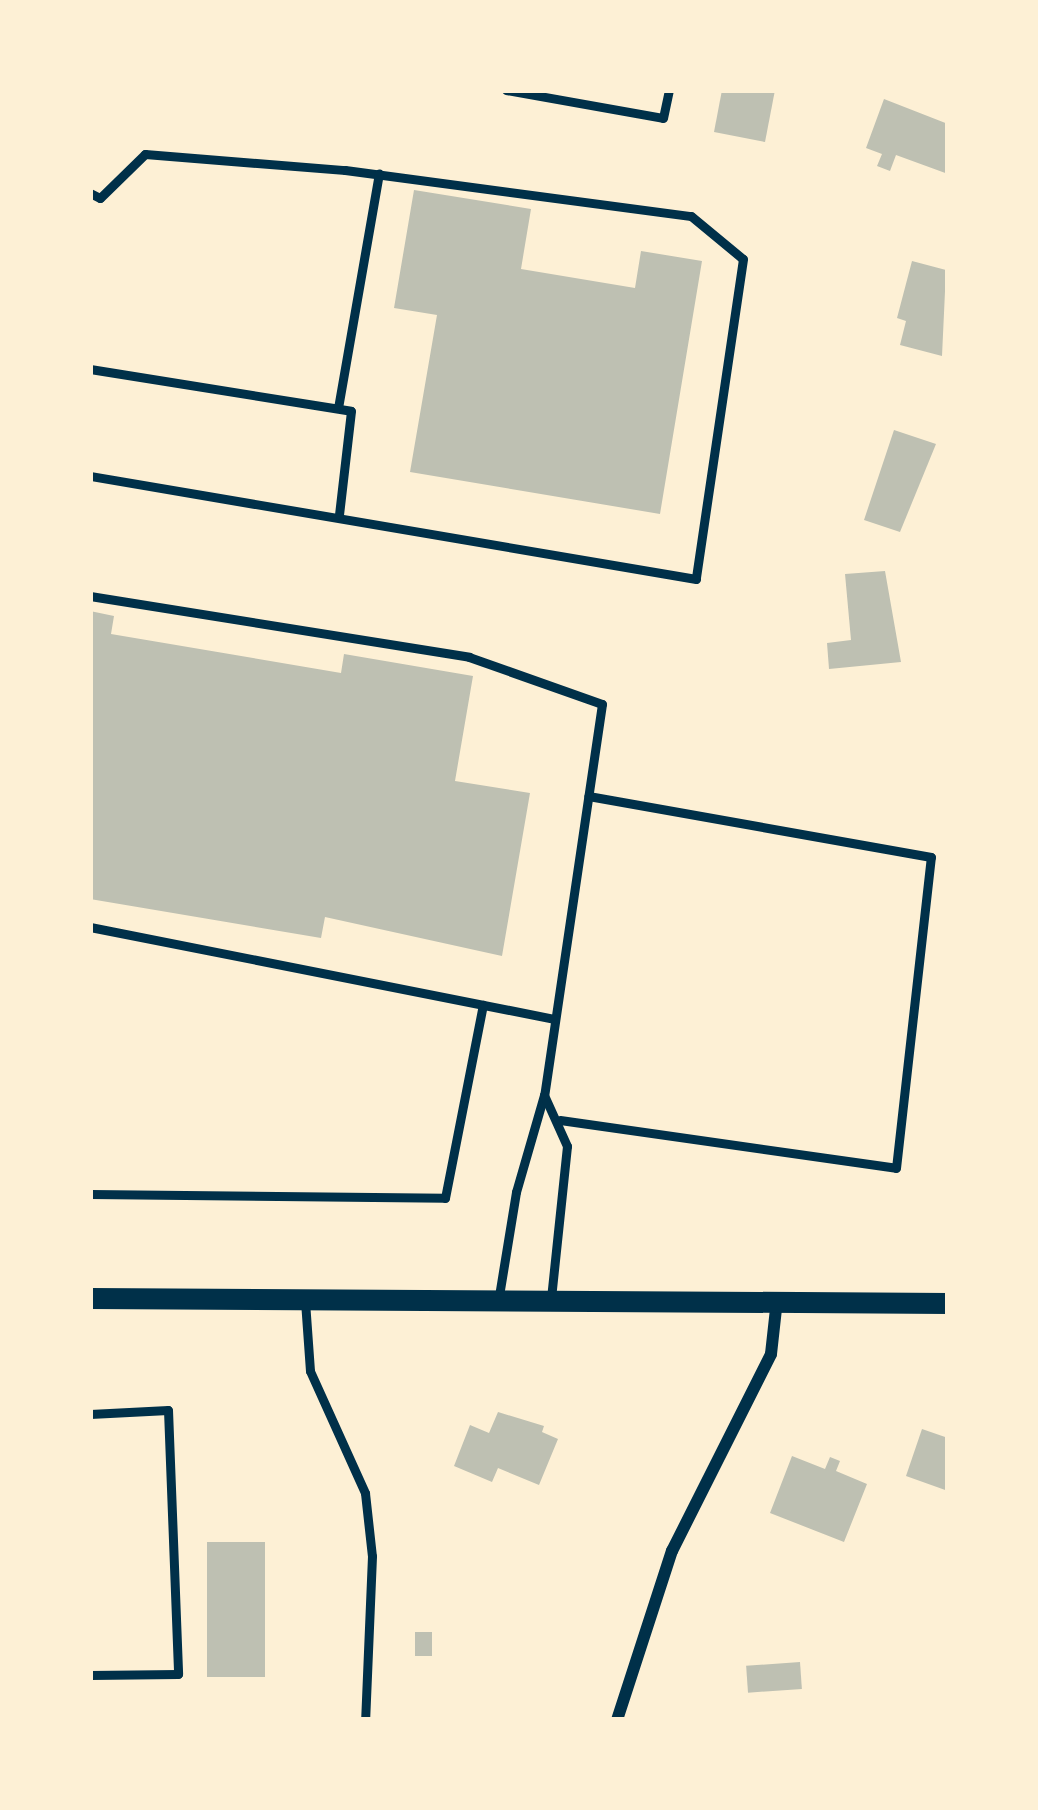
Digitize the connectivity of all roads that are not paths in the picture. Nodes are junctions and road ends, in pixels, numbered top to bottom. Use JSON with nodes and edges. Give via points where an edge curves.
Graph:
{"nodes":[{"id":1,"x":506,"y":90,"type":"edge"},
{"id":2,"x":669,"y":90,"type":"edge"},
{"id":3,"x":379,"y":174,"type":"junction"},
{"id":4,"x":90,"y":193,"type":"edge"},
{"id":5,"x":90,"y":369,"type":"edge"},
{"id":6,"x":338,"y":408,"type":"junction"},
{"id":7,"x":90,"y":476,"type":"edge"},
{"id":8,"x":338,"y":514,"type":"junction"},
{"id":9,"x":90,"y":596,"type":"edge"},
{"id":10,"x":588,"y":796,"type":"junction"},
{"id":11,"x":90,"y":927,"type":"edge"},
{"id":12,"x":484,"y":1005,"type":"junction"},
{"id":13,"x":555,"y":1019,"type":"junction"},
{"id":14,"x":544,"y":1095,"type":"junction"},
{"id":15,"x":560,"y":1120,"type":"junction"},
{"id":16,"x":90,"y":1194,"type":"edge"},
{"id":17,"x":499,"y":1296,"type":"junction"},
{"id":18,"x":90,"y":1298,"type":"edge"},
{"id":19,"x":306,"y":1298,"type":"junction"},
{"id":20,"x":551,"y":1298,"type":"junction"},
{"id":21,"x":777,"y":1300,"type":"junction"},
{"id":22,"x":948,"y":1303,"type":"edge"},
{"id":23,"x":90,"y":1414,"type":"edge"},
{"id":24,"x":90,"y":1675,"type":"edge"},
{"id":25,"x":365,"y":1720,"type":"edge"},
{"id":26,"x":617,"y":1720,"type":"edge"}],
"edges":[{"from":1,"to":2,"type":"lane","via":[[663,118]]},
{"from":3,"to":4,"type":"lane","via":[[145,154],[100,198]]},
{"from":3,"to":6,"type":"lane"},
{"from":3,"to":8,"type":"lane","via":[[692,215],[743,259],[696,579]]},
{"from":5,"to":6,"type":"lane"},
{"from":6,"to":8,"type":"lane","via":[[351,411]]},
{"from":7,"to":8,"type":"lane"},
{"from":9,"to":10,"type":"lane","via":[[469,657],[602,704]]},
{"from":10,"to":13,"type":"lane"},
{"from":10,"to":15,"type":"lane","via":[[931,857],[896,1168]]},
{"from":11,"to":12,"type":"lane"},
{"from":12,"to":13,"type":"lane"},
{"from":12,"to":16,"type":"lane","via":[[446,1198]]},
{"from":13,"to":14,"type":"lane"},
{"from":14,"to":15,"type":"lane"},
{"from":14,"to":17,"type":"lane"},
{"from":15,"to":20,"type":"lane","via":[[567,1146]]},
{"from":17,"to":19,"type":"street"},
{"from":17,"to":20,"type":"street"},
{"from":18,"to":19,"type":"street"},
{"from":19,"to":25,"type":"lane","via":[[310,1372],[356,1463],[370,1523]]},
{"from":20,"to":21,"type":"street"},
{"from":21,"to":22,"type":"street"},
{"from":21,"to":26,"type":"street","via":[[771,1354],[672,1550]]},
{"from":23,"to":24,"type":"lane","via":[[168,1410],[178,1674]]}]}
